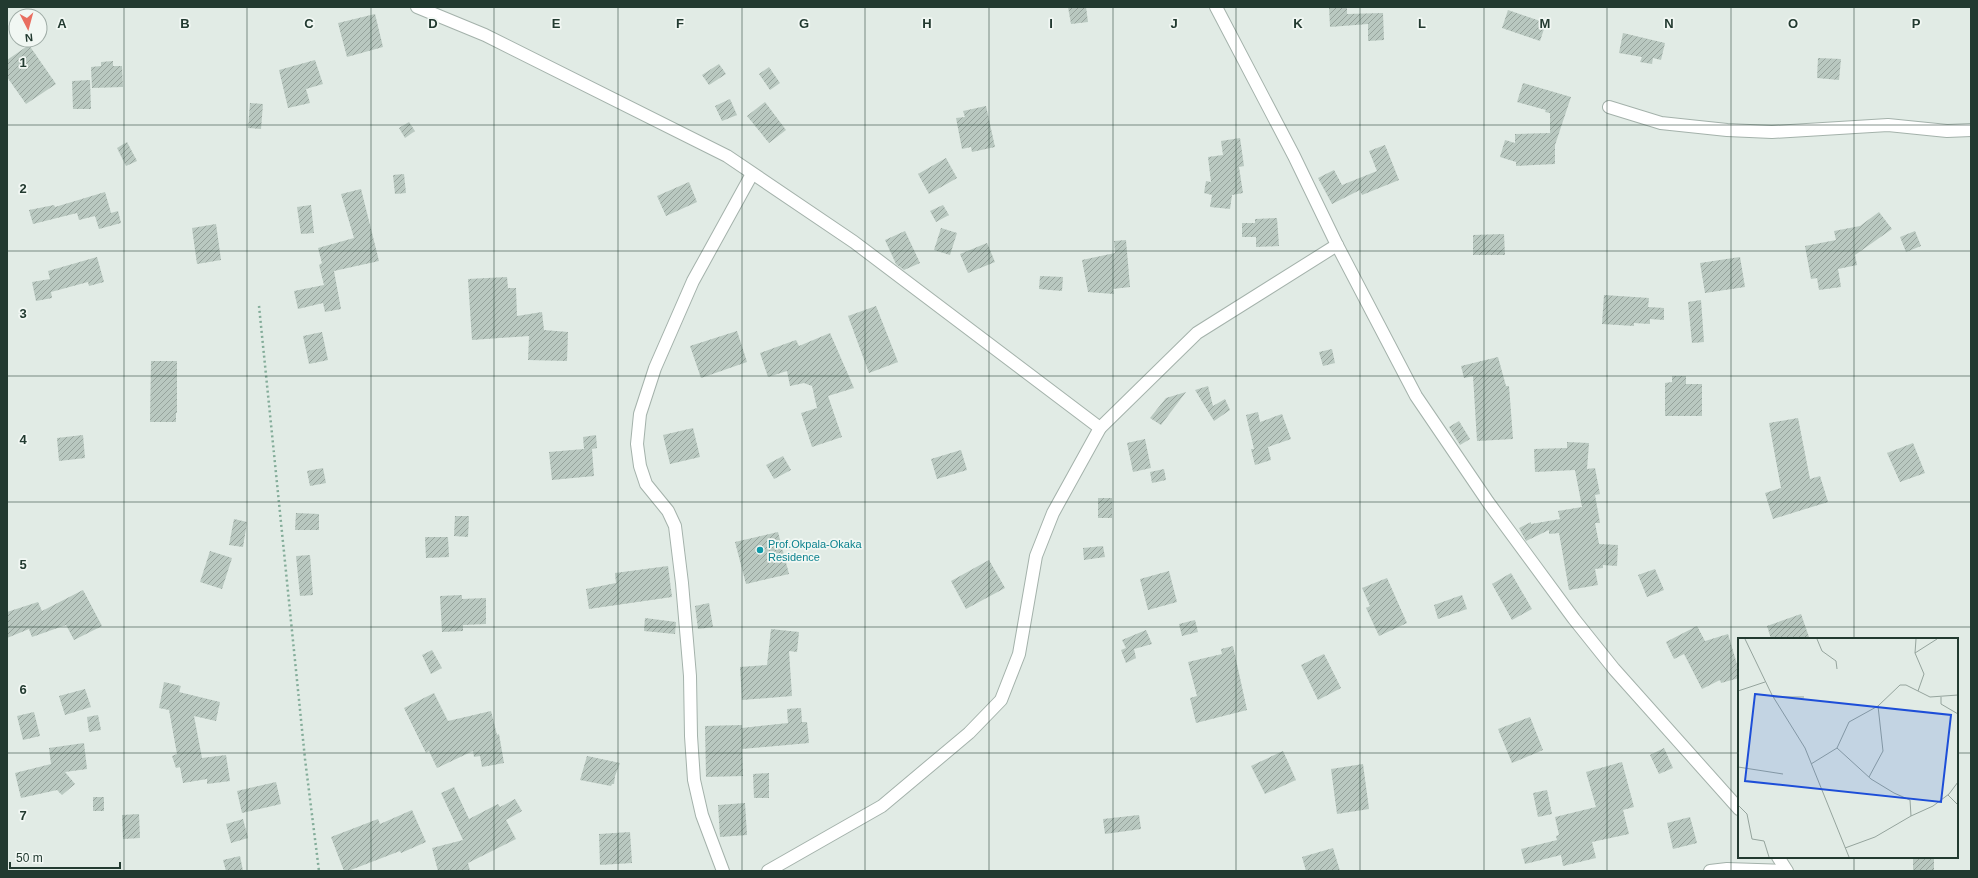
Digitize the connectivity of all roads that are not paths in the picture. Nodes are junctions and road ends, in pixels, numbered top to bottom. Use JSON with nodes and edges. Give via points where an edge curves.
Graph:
{"nodes":[{"id":1,"x":417,"y":7,"type":"edge"},
{"id":2,"x":1216,"y":7,"type":"edge"},
{"id":3,"x":1609,"y":107,"type":"dead end"},
{"id":4,"x":1971,"y":130,"type":"edge"},
{"id":5,"x":752,"y":174,"type":"junction"},
{"id":6,"x":1337,"y":245,"type":"junction"},
{"id":7,"x":1100,"y":428,"type":"junction"},
{"id":8,"x":1738,"y":808,"type":"edge"},
{"id":9,"x":1779,"y":858,"type":"edge"},
{"id":10,"x":723,"y":871,"type":"edge"},
{"id":11,"x":768,"y":871,"type":"edge"},
{"id":12,"x":1710,"y":871,"type":"edge"},
{"id":13,"x":1786,"y":871,"type":"edge"}],
"edges":[{"from":1,"to":5,"type":"street","via":[[485,35],[613,98],[726,156]]},
{"from":2,"to":6,"type":"street","via":[[1294,156]]},
{"from":3,"to":4,"type":"street","via":[[1661,123],[1720,130],[1772,132],[1888,125],[1947,131]]},
{"from":5,"to":7,"type":"street","via":[[854,242]]},
{"from":5,"to":10,"type":"street","via":[[693,281],[655,368],[640,414],[637,444],[646,484],[668,511],[675,526],[690,676],[694,780],[702,815]]},
{"from":6,"to":7,"type":"street","via":[[1197,333]]},
{"from":6,"to":8,"type":"street","via":[[1416,396],[1488,502],[1574,619]]},
{"from":7,"to":11,"type":"street","via":[[1053,513],[1036,556],[1019,654],[1002,700],[969,733],[882,806]]},
{"from":9,"to":13,"type":"street"},
{"from":12,"to":13,"type":"street"}]}
